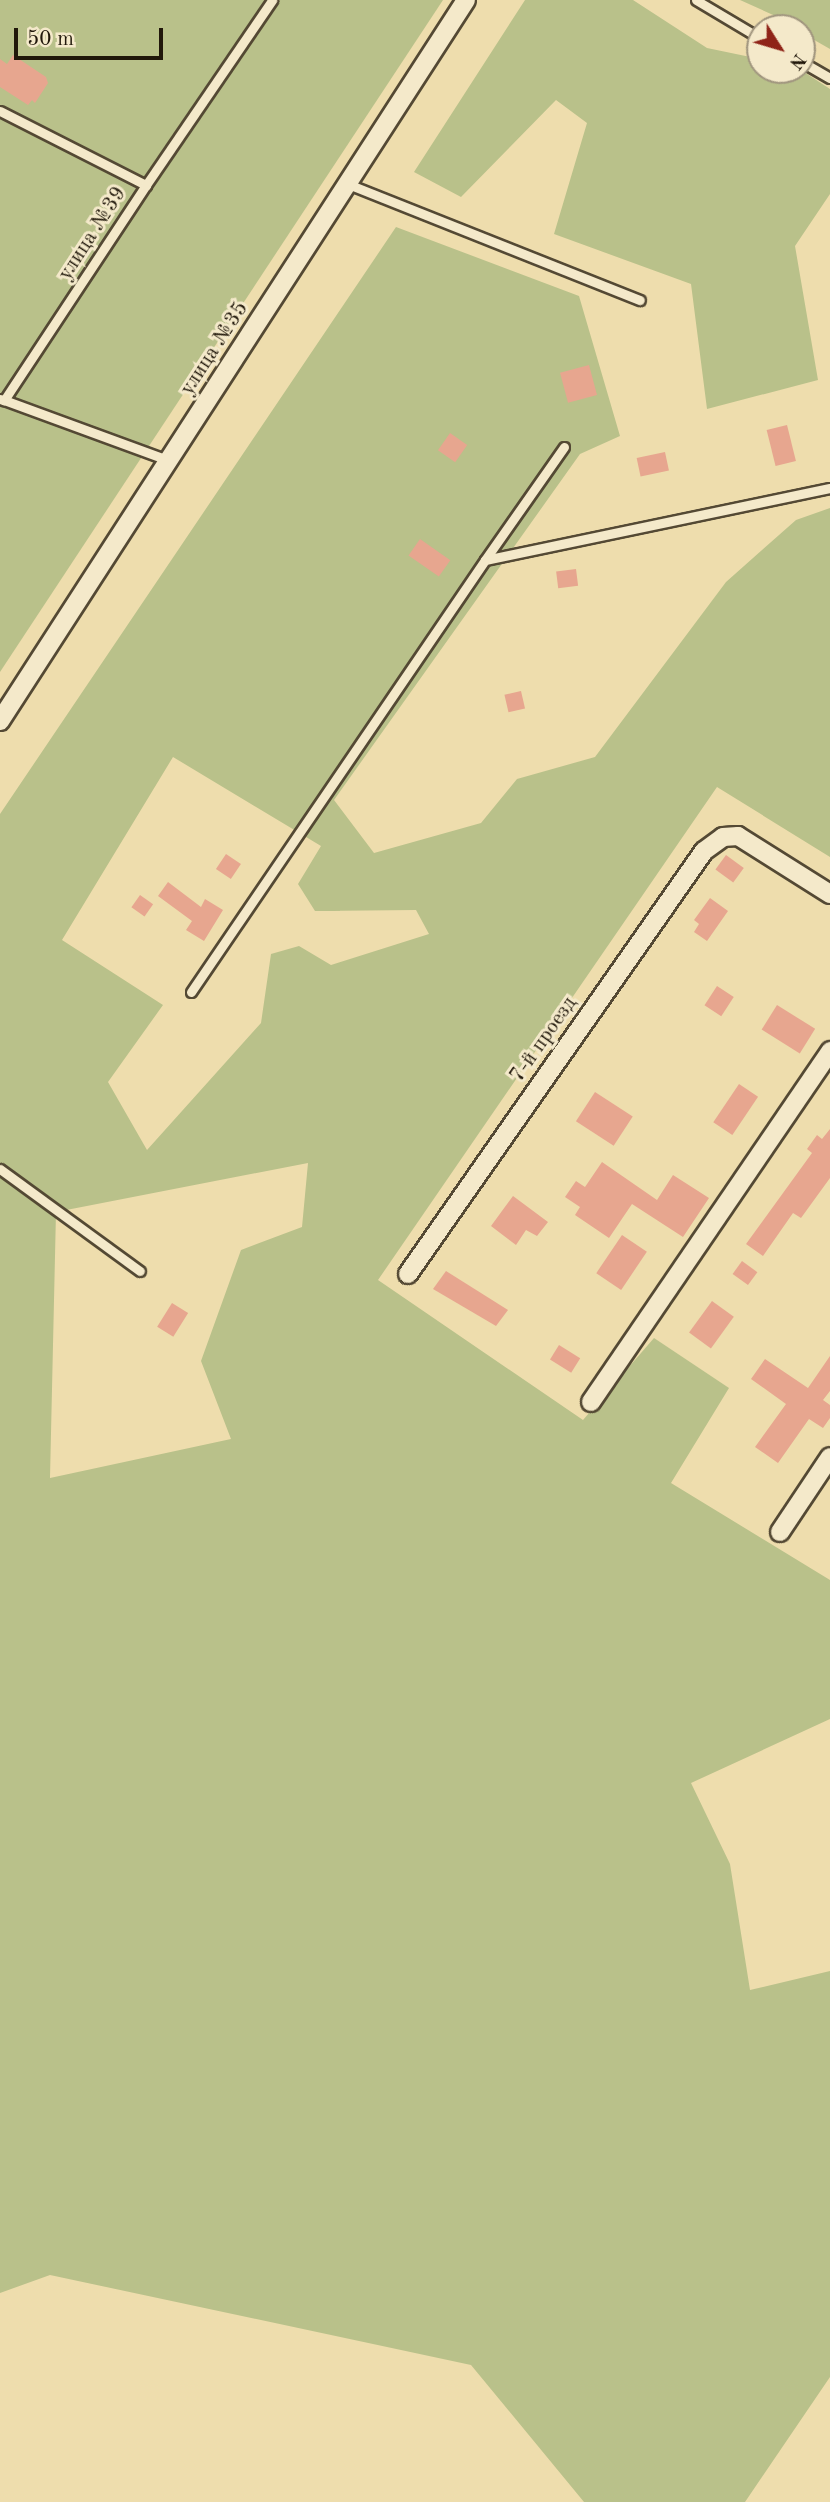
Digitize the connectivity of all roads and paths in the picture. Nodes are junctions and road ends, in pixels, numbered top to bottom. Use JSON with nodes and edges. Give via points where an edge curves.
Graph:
{"nodes":[{"id":1,"x":272,"y":0,"type":"edge"},
{"id":2,"x":466,"y":0,"type":"edge"},
{"id":3,"x":696,"y":0,"type":"edge"},
{"id":4,"x":746,"y":29,"type":"edge"},
{"id":5,"x":0,"y":111,"type":"edge"},
{"id":6,"x":348,"y":184,"type":"junction"},
{"id":7,"x":146,"y":186,"type":"junction"},
{"id":8,"x":640,"y":300,"type":"dead end"},
{"id":9,"x":2,"y":400,"type":"edge"},
{"id":10,"x":564,"y":447,"type":"dead end"},
{"id":11,"x":171,"y":461,"type":"junction"},
{"id":12,"x":830,"y":488,"type":"edge"},
{"id":13,"x":485,"y":560,"type":"junction"},
{"id":14,"x":0,"y":721,"type":"edge"},
{"id":15,"x":830,"y":894,"type":"edge"},
{"id":16,"x":191,"y":992,"type":"dead end"},
{"id":17,"x":830,"y":1051,"type":"edge"},
{"id":18,"x":0,"y":1169,"type":"edge"},
{"id":19,"x":140,"y":1271,"type":"dead end"},
{"id":20,"x":408,"y":1274,"type":"dead end"},
{"id":21,"x":592,"y":1402,"type":"dead end"},
{"id":22,"x":830,"y":1457,"type":"edge"},
{"id":23,"x":780,"y":1532,"type":"dead end"}],
"edges":[{"from":1,"to":7,"type":"lane"},
{"from":2,"to":6,"type":"street","name":"улица №35"},
{"from":3,"to":4,"type":"lane"},
{"from":5,"to":7,"type":"lane","name":"улица №39"},
{"from":6,"to":8,"type":"lane"},
{"from":6,"to":11,"type":"street","name":"улица №35"},
{"from":7,"to":9,"type":"lane","name":"улица №39"},
{"from":9,"to":11,"type":"lane"},
{"from":10,"to":13,"type":"lane"},
{"from":11,"to":14,"type":"street","name":"улица №35"},
{"from":12,"to":13,"type":"lane"},
{"from":13,"to":16,"type":"lane"},
{"from":15,"to":20,"type":"street","name":"7-й проезд","via":[[738,836],[723,838],[704,851]]},
{"from":17,"to":21,"type":"street"},
{"from":18,"to":19,"type":"lane"},
{"from":22,"to":23,"type":"street"}]}
